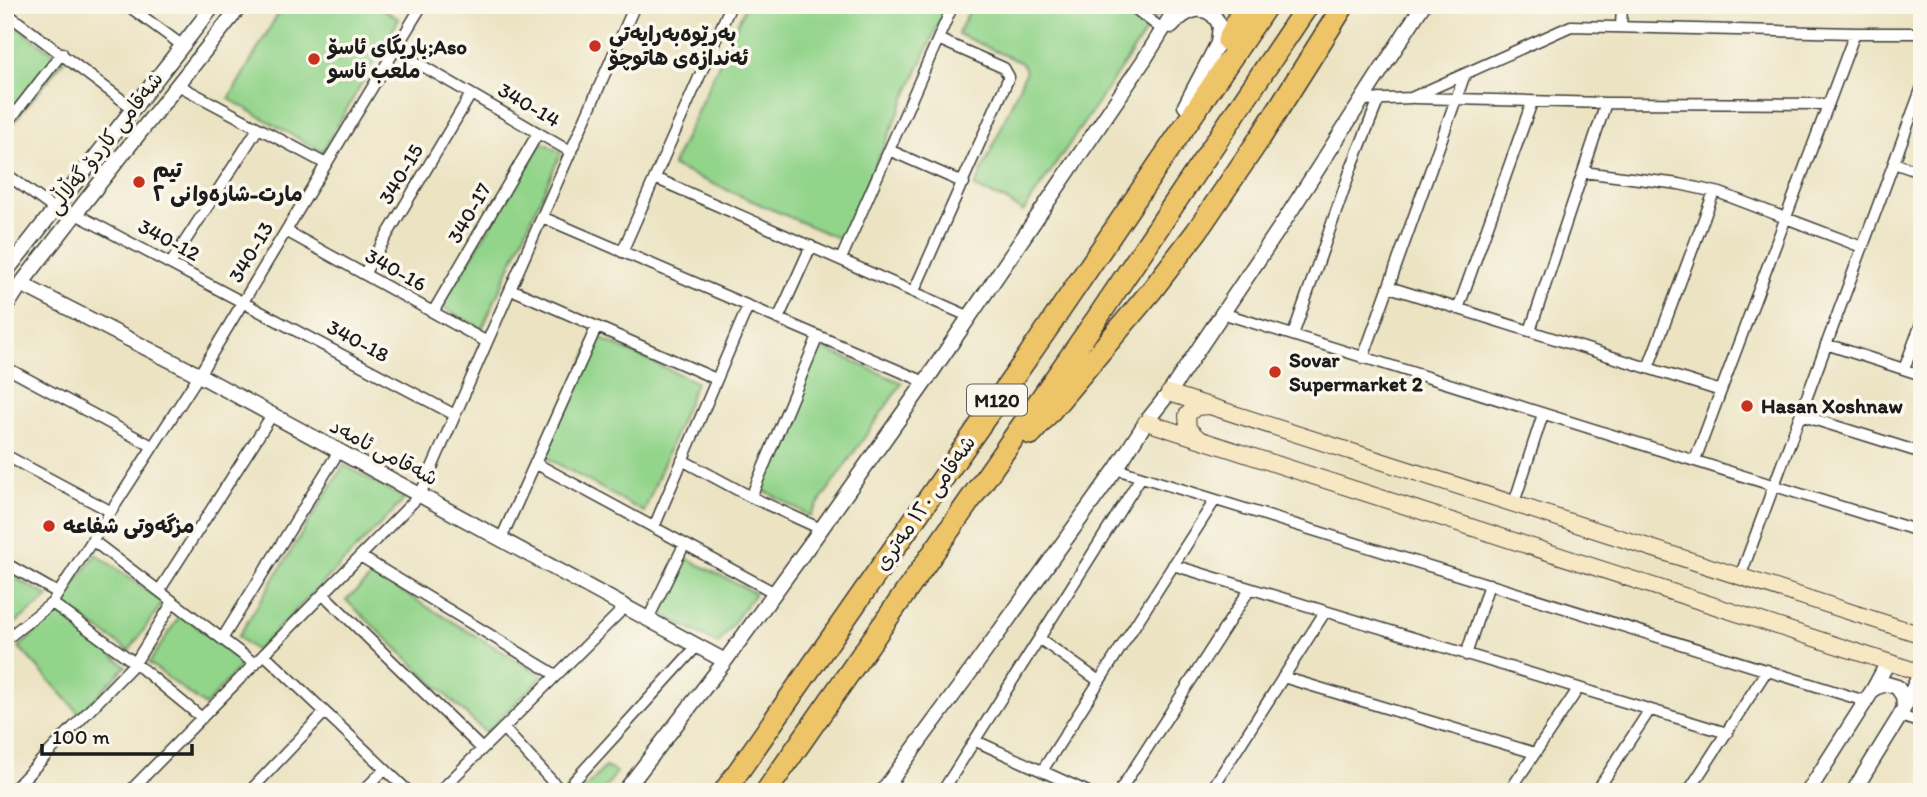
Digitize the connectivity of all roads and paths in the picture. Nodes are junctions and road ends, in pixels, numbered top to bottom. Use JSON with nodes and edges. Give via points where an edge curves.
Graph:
{"nodes":[{"id":1,"x":127,"y":5,"type":"edge"},
{"id":2,"x":214,"y":5,"type":"edge"},
{"id":3,"x":241,"y":5,"type":"edge"},
{"id":4,"x":422,"y":5,"type":"edge"},
{"id":5,"x":635,"y":5,"type":"edge"},
{"id":6,"x":731,"y":5,"type":"edge"},
{"id":7,"x":953,"y":5,"type":"edge"},
{"id":8,"x":1126,"y":5,"type":"edge"},
{"id":9,"x":1178,"y":5,"type":"edge"},
{"id":10,"x":1245,"y":5,"type":"edge"},
{"id":11,"x":1267,"y":5,"type":"edge"},
{"id":12,"x":1308,"y":5,"type":"edge"},
{"id":13,"x":1344,"y":5,"type":"edge"},
{"id":14,"x":1423,"y":5,"type":"edge"},
{"id":15,"x":1622,"y":5,"type":"edge"},
{"id":16,"x":5,"y":12,"type":"edge"},
{"id":17,"x":1622,"y":27,"type":"junction"},
{"id":18,"x":1163,"y":30,"type":"junction"},
{"id":19,"x":1855,"y":33,"type":"junction"},
{"id":20,"x":1922,"y":33,"type":"edge"},
{"id":21,"x":938,"y":39,"type":"junction"},
{"id":22,"x":183,"y":46,"type":"junction"},
{"id":23,"x":395,"y":50,"type":"junction"},
{"id":24,"x":62,"y":53,"type":"junction"},
{"id":25,"x":1144,"y":60,"type":"junction"},
{"id":26,"x":1465,"y":74,"type":"junction"},
{"id":27,"x":178,"y":85,"type":"junction"},
{"id":28,"x":1922,"y":88,"type":"edge"},
{"id":29,"x":471,"y":94,"type":"junction"},
{"id":30,"x":1411,"y":98,"type":"junction"},
{"id":31,"x":1379,"y":99,"type":"junction"},
{"id":32,"x":1362,"y":100,"type":"junction"},
{"id":33,"x":1456,"y":100,"type":"junction"},
{"id":34,"x":1532,"y":102,"type":"junction"},
{"id":35,"x":1606,"y":103,"type":"junction"},
{"id":36,"x":1828,"y":104,"type":"junction"},
{"id":37,"x":1185,"y":106,"type":"junction"},
{"id":38,"x":134,"y":109,"type":"junction"},
{"id":39,"x":5,"y":126,"type":"edge"},
{"id":40,"x":257,"y":130,"type":"junction"},
{"id":41,"x":538,"y":133,"type":"junction"},
{"id":42,"x":889,"y":150,"type":"junction"},
{"id":43,"x":571,"y":152,"type":"junction"},
{"id":44,"x":1894,"y":163,"type":"junction"},
{"id":45,"x":326,"y":164,"type":"junction"},
{"id":46,"x":1583,"y":172,"type":"junction"},
{"id":47,"x":5,"y":173,"type":"edge"},
{"id":48,"x":1922,"y":173,"type":"edge"},
{"id":49,"x":655,"y":178,"type":"junction"},
{"id":50,"x":964,"y":183,"type":"junction"},
{"id":51,"x":73,"y":188,"type":"junction"},
{"id":52,"x":1714,"y":192,"type":"junction"},
{"id":53,"x":87,"y":199,"type":"junction"},
{"id":54,"x":54,"y":209,"type":"junction"},
{"id":55,"x":76,"y":214,"type":"junction"},
{"id":56,"x":1786,"y":216,"type":"junction"},
{"id":57,"x":542,"y":217,"type":"junction"},
{"id":58,"x":286,"y":231,"type":"junction"},
{"id":59,"x":811,"y":246,"type":"junction"},
{"id":60,"x":1862,"y":247,"type":"junction"},
{"id":61,"x":622,"y":252,"type":"junction"},
{"id":62,"x":841,"y":259,"type":"junction"},
{"id":63,"x":171,"y":263,"type":"junction"},
{"id":64,"x":5,"y":273,"type":"edge"},
{"id":65,"x":364,"y":274,"type":"junction"},
{"id":66,"x":21,"y":284,"type":"junction"},
{"id":67,"x":1388,"y":287,"type":"junction"},
{"id":68,"x":511,"y":289,"type":"junction"},
{"id":69,"x":914,"y":291,"type":"junction"},
{"id":70,"x":243,"y":302,"type":"junction"},
{"id":71,"x":748,"y":306,"type":"junction"},
{"id":72,"x":5,"y":309,"type":"edge"},
{"id":73,"x":1458,"y":309,"type":"junction"},
{"id":74,"x":433,"y":312,"type":"junction"},
{"id":75,"x":1222,"y":313,"type":"junction"},
{"id":76,"x":968,"y":316,"type":"junction"},
{"id":77,"x":778,"y":319,"type":"junction"},
{"id":78,"x":1922,"y":321,"type":"edge"},
{"id":79,"x":596,"y":328,"type":"junction"},
{"id":80,"x":1530,"y":331,"type":"junction"},
{"id":81,"x":1293,"y":335,"type":"junction"},
{"id":82,"x":818,"y":336,"type":"junction"},
{"id":83,"x":487,"y":342,"type":"junction"},
{"id":84,"x":1826,"y":344,"type":"junction"},
{"id":85,"x":1363,"y":358,"type":"junction"},
{"id":86,"x":5,"y":367,"type":"edge"},
{"id":87,"x":1648,"y":368,"type":"junction"},
{"id":88,"x":1904,"y":369,"type":"junction"},
{"id":89,"x":199,"y":374,"type":"junction"},
{"id":90,"x":1922,"y":374,"type":"edge"},
{"id":91,"x":716,"y":379,"type":"junction"},
{"id":92,"x":925,"y":382,"type":"junction"},
{"id":93,"x":1721,"y":391,"type":"junction"},
{"id":94,"x":1169,"y":393,"type":"junction"},
{"id":95,"x":1212,"y":406,"type":"junction"},
{"id":96,"x":1543,"y":414,"type":"junction"},
{"id":97,"x":272,"y":415,"type":"junction"},
{"id":98,"x":455,"y":415,"type":"junction"},
{"id":99,"x":1800,"y":415,"type":"junction"},
{"id":100,"x":1146,"y":422,"type":"junction"},
{"id":101,"x":1201,"y":440,"type":"junction"},
{"id":102,"x":152,"y":446,"type":"junction"},
{"id":103,"x":339,"y":451,"type":"junction"},
{"id":104,"x":1922,"y":453,"type":"edge"},
{"id":105,"x":5,"y":455,"type":"edge"},
{"id":106,"x":682,"y":460,"type":"junction"},
{"id":107,"x":1695,"y":460,"type":"junction"},
{"id":108,"x":535,"y":463,"type":"junction"},
{"id":109,"x":1116,"y":469,"type":"junction"},
{"id":110,"x":1141,"y":477,"type":"junction"},
{"id":111,"x":1774,"y":485,"type":"junction"},
{"id":112,"x":420,"y":495,"type":"junction"},
{"id":113,"x":751,"y":497,"type":"junction"},
{"id":114,"x":1215,"y":500,"type":"junction"},
{"id":115,"x":1514,"y":503,"type":"junction"},
{"id":116,"x":110,"y":511,"type":"junction"},
{"id":117,"x":654,"y":527,"type":"junction"},
{"id":118,"x":821,"y":529,"type":"junction"},
{"id":119,"x":1922,"y":532,"type":"edge"},
{"id":120,"x":500,"y":539,"type":"junction"},
{"id":121,"x":92,"y":540,"type":"junction"},
{"id":122,"x":942,"y":540,"type":"junction"},
{"id":123,"x":684,"y":545,"type":"junction"},
{"id":124,"x":360,"y":556,"type":"junction"},
{"id":125,"x":5,"y":563,"type":"edge"},
{"id":126,"x":882,"y":565,"type":"junction"},
{"id":127,"x":1173,"y":565,"type":"junction"},
{"id":128,"x":1740,"y":577,"type":"junction"},
{"id":129,"x":1489,"y":584,"type":"junction"},
{"id":130,"x":1250,"y":589,"type":"junction"},
{"id":131,"x":159,"y":591,"type":"junction"},
{"id":132,"x":775,"y":593,"type":"junction"},
{"id":133,"x":323,"y":594,"type":"junction"},
{"id":134,"x":55,"y":598,"type":"junction"},
{"id":135,"x":173,"y":601,"type":"junction"},
{"id":136,"x":625,"y":607,"type":"junction"},
{"id":137,"x":1325,"y":612,"type":"junction"},
{"id":138,"x":648,"y":619,"type":"junction"},
{"id":139,"x":1922,"y":635,"type":"edge"},
{"id":140,"x":222,"y":639,"type":"junction"},
{"id":141,"x":1040,"y":639,"type":"junction"},
{"id":142,"x":5,"y":640,"type":"edge"},
{"id":143,"x":697,"y":646,"type":"junction"},
{"id":144,"x":264,"y":654,"type":"junction"},
{"id":145,"x":1466,"y":655,"type":"junction"},
{"id":146,"x":725,"y":661,"type":"junction"},
{"id":147,"x":1888,"y":662,"type":"junction"},
{"id":148,"x":135,"y":663,"type":"junction"},
{"id":149,"x":255,"y":664,"type":"junction"},
{"id":150,"x":1767,"y":670,"type":"junction"},
{"id":151,"x":1921,"y":673,"type":"edge"},
{"id":152,"x":556,"y":675,"type":"junction"},
{"id":153,"x":1283,"y":677,"type":"junction"},
{"id":154,"x":1099,"y":681,"type":"junction"},
{"id":155,"x":1874,"y":688,"type":"junction"},
{"id":156,"x":1578,"y":689,"type":"junction"},
{"id":157,"x":1865,"y":701,"type":"junction"},
{"id":158,"x":1649,"y":711,"type":"junction"},
{"id":159,"x":1902,"y":711,"type":"junction"},
{"id":160,"x":325,"y":712,"type":"junction"},
{"id":161,"x":202,"y":718,"type":"junction"},
{"id":162,"x":1922,"y":723,"type":"edge"},
{"id":163,"x":503,"y":728,"type":"junction"},
{"id":164,"x":1727,"y":733,"type":"junction"},
{"id":165,"x":976,"y":741,"type":"junction"},
{"id":166,"x":482,"y":749,"type":"junction"},
{"id":167,"x":1535,"y":753,"type":"junction"},
{"id":168,"x":385,"y":769,"type":"junction"},
{"id":169,"x":1042,"y":771,"type":"junction"},
{"id":170,"x":11,"y":792,"type":"edge"},
{"id":171,"x":130,"y":792,"type":"edge"},
{"id":172,"x":249,"y":792,"type":"edge"},
{"id":173,"x":362,"y":792,"type":"edge"},
{"id":174,"x":409,"y":792,"type":"edge"},
{"id":175,"x":439,"y":792,"type":"edge"},
{"id":176,"x":563,"y":792,"type":"edge"},
{"id":177,"x":624,"y":792,"type":"edge"},
{"id":178,"x":724,"y":792,"type":"edge"},
{"id":179,"x":766,"y":792,"type":"edge"},
{"id":180,"x":882,"y":792,"type":"edge"},
{"id":181,"x":942,"y":792,"type":"edge"},
{"id":182,"x":1088,"y":792,"type":"edge"},
{"id":183,"x":1119,"y":792,"type":"edge"},
{"id":184,"x":1210,"y":792,"type":"edge"},
{"id":185,"x":1509,"y":792,"type":"edge"},
{"id":186,"x":1597,"y":792,"type":"edge"},
{"id":187,"x":1688,"y":792,"type":"edge"},
{"id":188,"x":1808,"y":792,"type":"edge"},
{"id":189,"x":1853,"y":792,"type":"edge"}],
"edges":[{"from":1,"to":22,"type":"street"},
{"from":2,"to":22,"type":"street","name":"شەقامی کاردۆ گەڵاڵی"},
{"from":3,"to":27,"type":"street","name":"شەقامی کاردۆ گەڵاڵی"},
{"from":4,"to":23,"type":"street","name":"340-13"},
{"from":5,"to":43,"type":"street"},
{"from":6,"to":49,"type":"street"},
{"from":7,"to":21,"type":"street"},
{"from":8,"to":18,"type":"street"},
{"from":9,"to":18,"type":"street"},
{"from":10,"to":37,"type":"highway"},
{"from":11,"to":126,"type":"highway","name":"شەقامی ١٢٠ مەتری","number":"M120"},
{"from":12,"to":122,"type":"highway","name":"شەقامی ١٢٠ مەتری","number":"M120"},
{"from":13,"to":122,"type":"highway","via":[[1177,258]]},
{"from":14,"to":32,"type":"street"},
{"from":15,"to":17,"type":"street"},
{"from":16,"to":24,"type":"street"},
{"from":17,"to":19,"type":"street"},
{"from":17,"to":26,"type":"street","via":[[1571,26]]},
{"from":18,"to":25,"type":"street"},
{"from":19,"to":20,"type":"street"},
{"from":19,"to":36,"type":"street"},
{"from":21,"to":42,"type":"street"},
{"from":21,"to":50,"type":"street","via":[[1004,68],[1009,78]]},
{"from":22,"to":38,"type":"street","name":"شەقامی کاردۆ گەڵاڵی"},
{"from":23,"to":29,"type":"street","name":"340-14"},
{"from":23,"to":45,"type":"street","name":"340-13"},
{"from":24,"to":38,"type":"street"},
{"from":24,"to":39,"type":"street"},
{"from":25,"to":37,"type":"street","via":[[1185,12],[1206,10],[1218,20],[1221,32],[1217,43]]},
{"from":25,"to":76,"type":"street"},
{"from":26,"to":30,"type":"street"},
{"from":26,"to":33,"type":"street"},
{"from":27,"to":40,"type":"street"},
{"from":27,"to":53,"type":"street","name":"شەقامی کاردۆ گەڵاڵی"},
{"from":28,"to":44,"type":"street"},
{"from":29,"to":41,"type":"street","name":"340-14"},
{"from":29,"to":65,"type":"street","name":"340-15"},
{"from":30,"to":31,"type":"street"},
{"from":30,"to":33,"type":"street"},
{"from":31,"to":32,"type":"street"},
{"from":31,"to":81,"type":"street"},
{"from":32,"to":75,"type":"street"},
{"from":33,"to":34,"type":"street"},
{"from":33,"to":67,"type":"street"},
{"from":34,"to":35,"type":"street"},
{"from":34,"to":73,"type":"street"},
{"from":35,"to":36,"type":"street"},
{"from":35,"to":46,"type":"street"},
{"from":36,"to":56,"type":"street"},
{"from":37,"to":126,"type":"highway"},
{"from":38,"to":51,"type":"street","name":"شەقامی کاردۆ گەڵاڵی"},
{"from":40,"to":45,"type":"street"},
{"from":40,"to":63,"type":"street"},
{"from":41,"to":43,"type":"street","name":"340-14"},
{"from":41,"to":74,"type":"street","name":"340-17"},
{"from":42,"to":50,"type":"street"},
{"from":42,"to":62,"type":"street"},
{"from":43,"to":57,"type":"street"},
{"from":44,"to":48,"type":"street"},
{"from":44,"to":60,"type":"street"},
{"from":45,"to":58,"type":"street","name":"340-13"},
{"from":46,"to":52,"type":"street"},
{"from":46,"to":80,"type":"street"},
{"from":47,"to":54,"type":"street"},
{"from":49,"to":59,"type":"street"},
{"from":49,"to":61,"type":"street"},
{"from":50,"to":69,"type":"street"},
{"from":51,"to":53,"type":"street"},
{"from":51,"to":54,"type":"street","name":"شەقامی کاردۆ گەڵاڵی"},
{"from":52,"to":56,"type":"street"},
{"from":52,"to":87,"type":"street"},
{"from":53,"to":55,"type":"street","name":"شەقامی کاردۆ گەڵاڵی"},
{"from":54,"to":64,"type":"street","name":"شەقامی کاردۆ گەڵاڵی"},
{"from":55,"to":63,"type":"street","name":"340-12"},
{"from":55,"to":66,"type":"street","name":"شەقامی کاردۆ گەڵاڵی"},
{"from":56,"to":60,"type":"street"},
{"from":56,"to":93,"type":"street"},
{"from":57,"to":61,"type":"street"},
{"from":57,"to":68,"type":"street"},
{"from":58,"to":65,"type":"street","name":"340-16"},
{"from":58,"to":70,"type":"street","name":"340-13"},
{"from":59,"to":62,"type":"street"},
{"from":59,"to":77,"type":"street"},
{"from":60,"to":84,"type":"street"},
{"from":61,"to":71,"type":"street"},
{"from":62,"to":69,"type":"street"},
{"from":63,"to":70,"type":"street","name":"340-12"},
{"from":65,"to":74,"type":"street","name":"340-16"},
{"from":66,"to":72,"type":"street","name":"شەقامی کاردۆ گەڵاڵی"},
{"from":66,"to":89,"type":"street","name":"شەقامی ئامەد"},
{"from":67,"to":73,"type":"street"},
{"from":67,"to":85,"type":"street"},
{"from":68,"to":79,"type":"street"},
{"from":68,"to":83,"type":"street"},
{"from":69,"to":76,"type":"street"},
{"from":70,"to":89,"type":"street","name":"340-13"},
{"from":70,"to":98,"type":"street","name":"340-18"},
{"from":71,"to":77,"type":"street"},
{"from":71,"to":91,"type":"street"},
{"from":73,"to":80,"type":"street"},
{"from":74,"to":83,"type":"street","name":"340-16"},
{"from":75,"to":81,"type":"street"},
{"from":75,"to":94,"type":"street"},
{"from":76,"to":92,"type":"street"},
{"from":77,"to":82,"type":"street"},
{"from":78,"to":88,"type":"street"},
{"from":79,"to":91,"type":"street"},
{"from":79,"to":108,"type":"street"},
{"from":80,"to":87,"type":"street"},
{"from":81,"to":85,"type":"street"},
{"from":82,"to":92,"type":"street"},
{"from":82,"to":113,"type":"street"},
{"from":83,"to":98,"type":"street"},
{"from":84,"to":88,"type":"street"},
{"from":84,"to":99,"type":"street"},
{"from":85,"to":96,"type":"street"},
{"from":86,"to":102,"type":"street"},
{"from":87,"to":93,"type":"street"},
{"from":88,"to":90,"type":"street"},
{"from":89,"to":97,"type":"street","name":"شەقامی ئامەد"},
{"from":89,"to":102,"type":"street","name":"340-13"},
{"from":91,"to":106,"type":"street"},
{"from":92,"to":118,"type":"street"},
{"from":93,"to":107,"type":"street"},
{"from":94,"to":95,"type":"main road"},
{"from":94,"to":100,"type":"street"},
{"from":95,"to":101,"type":"main road","via":[[1196,407],[1187,415],[1188,429]]},
{"from":95,"to":115,"type":"main road"},
{"from":96,"to":107,"type":"street"},
{"from":96,"to":115,"type":"street"},
{"from":97,"to":103,"type":"street","name":"شەقامی ئامەد"},
{"from":97,"to":131,"type":"street"},
{"from":98,"to":112,"type":"street"},
{"from":99,"to":104,"type":"street"},
{"from":99,"to":111,"type":"street"},
{"from":100,"to":101,"type":"main road"},
{"from":100,"to":109,"type":"street"},
{"from":101,"to":147,"type":"main road"},
{"from":102,"to":116,"type":"street","name":"340-13"},
{"from":103,"to":112,"type":"street","name":"شەقامی ئامەد"},
{"from":103,"to":140,"type":"street"},
{"from":105,"to":116,"type":"street"},
{"from":106,"to":113,"type":"street"},
{"from":106,"to":117,"type":"street"},
{"from":107,"to":111,"type":"street"},
{"from":108,"to":117,"type":"street"},
{"from":108,"to":120,"type":"street"},
{"from":109,"to":110,"type":"street"},
{"from":109,"to":180,"type":"street"},
{"from":110,"to":114,"type":"street"},
{"from":110,"to":141,"type":"street"},
{"from":111,"to":119,"type":"street"},
{"from":111,"to":128,"type":"street"},
{"from":112,"to":120,"type":"street","name":"شەقامی ئامەد"},
{"from":112,"to":124,"type":"street"},
{"from":113,"to":118,"type":"street"},
{"from":114,"to":127,"type":"street"},
{"from":114,"to":129,"type":"street"},
{"from":115,"to":128,"type":"main road"},
{"from":116,"to":121,"type":"street","name":"340-13"},
{"from":117,"to":123,"type":"street"},
{"from":118,"to":132,"type":"street"},
{"from":120,"to":136,"type":"street","name":"شەقامی ئامەد"},
{"from":121,"to":131,"type":"street"},
{"from":121,"to":134,"type":"street","name":"340-13"},
{"from":122,"to":179,"type":"highway","name":"شەقامی ١٢٠ مەتری","number":"M120"},
{"from":123,"to":132,"type":"street"},
{"from":123,"to":138,"type":"street"},
{"from":124,"to":133,"type":"street"},
{"from":124,"to":152,"type":"street"},
{"from":125,"to":134,"type":"street"},
{"from":126,"to":178,"type":"highway","name":"شەقامی ١٢٠ مەتری","number":"M120"},
{"from":127,"to":130,"type":"street"},
{"from":127,"to":154,"type":"street"},
{"from":128,"to":139,"type":"main road"},
{"from":129,"to":145,"type":"street"},
{"from":129,"to":150,"type":"street"},
{"from":130,"to":137,"type":"street"},
{"from":130,"to":183,"type":"street"},
{"from":131,"to":135,"type":"street"},
{"from":132,"to":146,"type":"street"},
{"from":133,"to":144,"type":"street"},
{"from":133,"to":166,"type":"street"},
{"from":134,"to":142,"type":"street","name":"340-13"},
{"from":134,"to":148,"type":"street"},
{"from":135,"to":140,"type":"street"},
{"from":135,"to":148,"type":"street"},
{"from":136,"to":138,"type":"street","name":"شەقامی ئامەد"},
{"from":136,"to":152,"type":"street"},
{"from":137,"to":145,"type":"street"},
{"from":137,"to":153,"type":"street"},
{"from":138,"to":143,"type":"street","name":"شەقامی ئامەد"},
{"from":140,"to":149,"type":"street"},
{"from":141,"to":154,"type":"street"},
{"from":141,"to":165,"type":"street"},
{"from":143,"to":146,"type":"street","name":"شەقامی ئامەد"},
{"from":143,"to":176,"type":"street"},
{"from":144,"to":149,"type":"street"},
{"from":144,"to":160,"type":"street"},
{"from":145,"to":156,"type":"street"},
{"from":146,"to":177,"type":"street"},
{"from":147,"to":151,"type":"main road"},
{"from":147,"to":155,"type":"street"},
{"from":148,"to":161,"type":"street"},
{"from":148,"to":170,"type":"street"},
{"from":149,"to":161,"type":"street"},
{"from":150,"to":157,"type":"street"},
{"from":150,"to":164,"type":"street"},
{"from":151,"to":159,"type":"street"},
{"from":152,"to":163,"type":"street"},
{"from":153,"to":167,"type":"street"},
{"from":153,"to":184,"type":"street"},
{"from":154,"to":169,"type":"street"},
{"from":155,"to":157,"type":"street"},
{"from":155,"to":159,"type":"street","via":[[1897,687],[1903,696]]},
{"from":156,"to":158,"type":"street"},
{"from":156,"to":167,"type":"street"},
{"from":157,"to":188,"type":"street"},
{"from":158,"to":164,"type":"street"},
{"from":158,"to":186,"type":"street"},
{"from":159,"to":162,"type":"street"},
{"from":159,"to":189,"type":"street"},
{"from":160,"to":168,"type":"street"},
{"from":160,"to":172,"type":"street"},
{"from":161,"to":171,"type":"street"},
{"from":163,"to":166,"type":"street"},
{"from":163,"to":176,"type":"street"},
{"from":164,"to":187,"type":"street"},
{"from":165,"to":169,"type":"street"},
{"from":165,"to":181,"type":"street"},
{"from":166,"to":175,"type":"street"},
{"from":167,"to":185,"type":"street"},
{"from":168,"to":173,"type":"street"},
{"from":168,"to":174,"type":"street"},
{"from":169,"to":182,"type":"street"}]}
